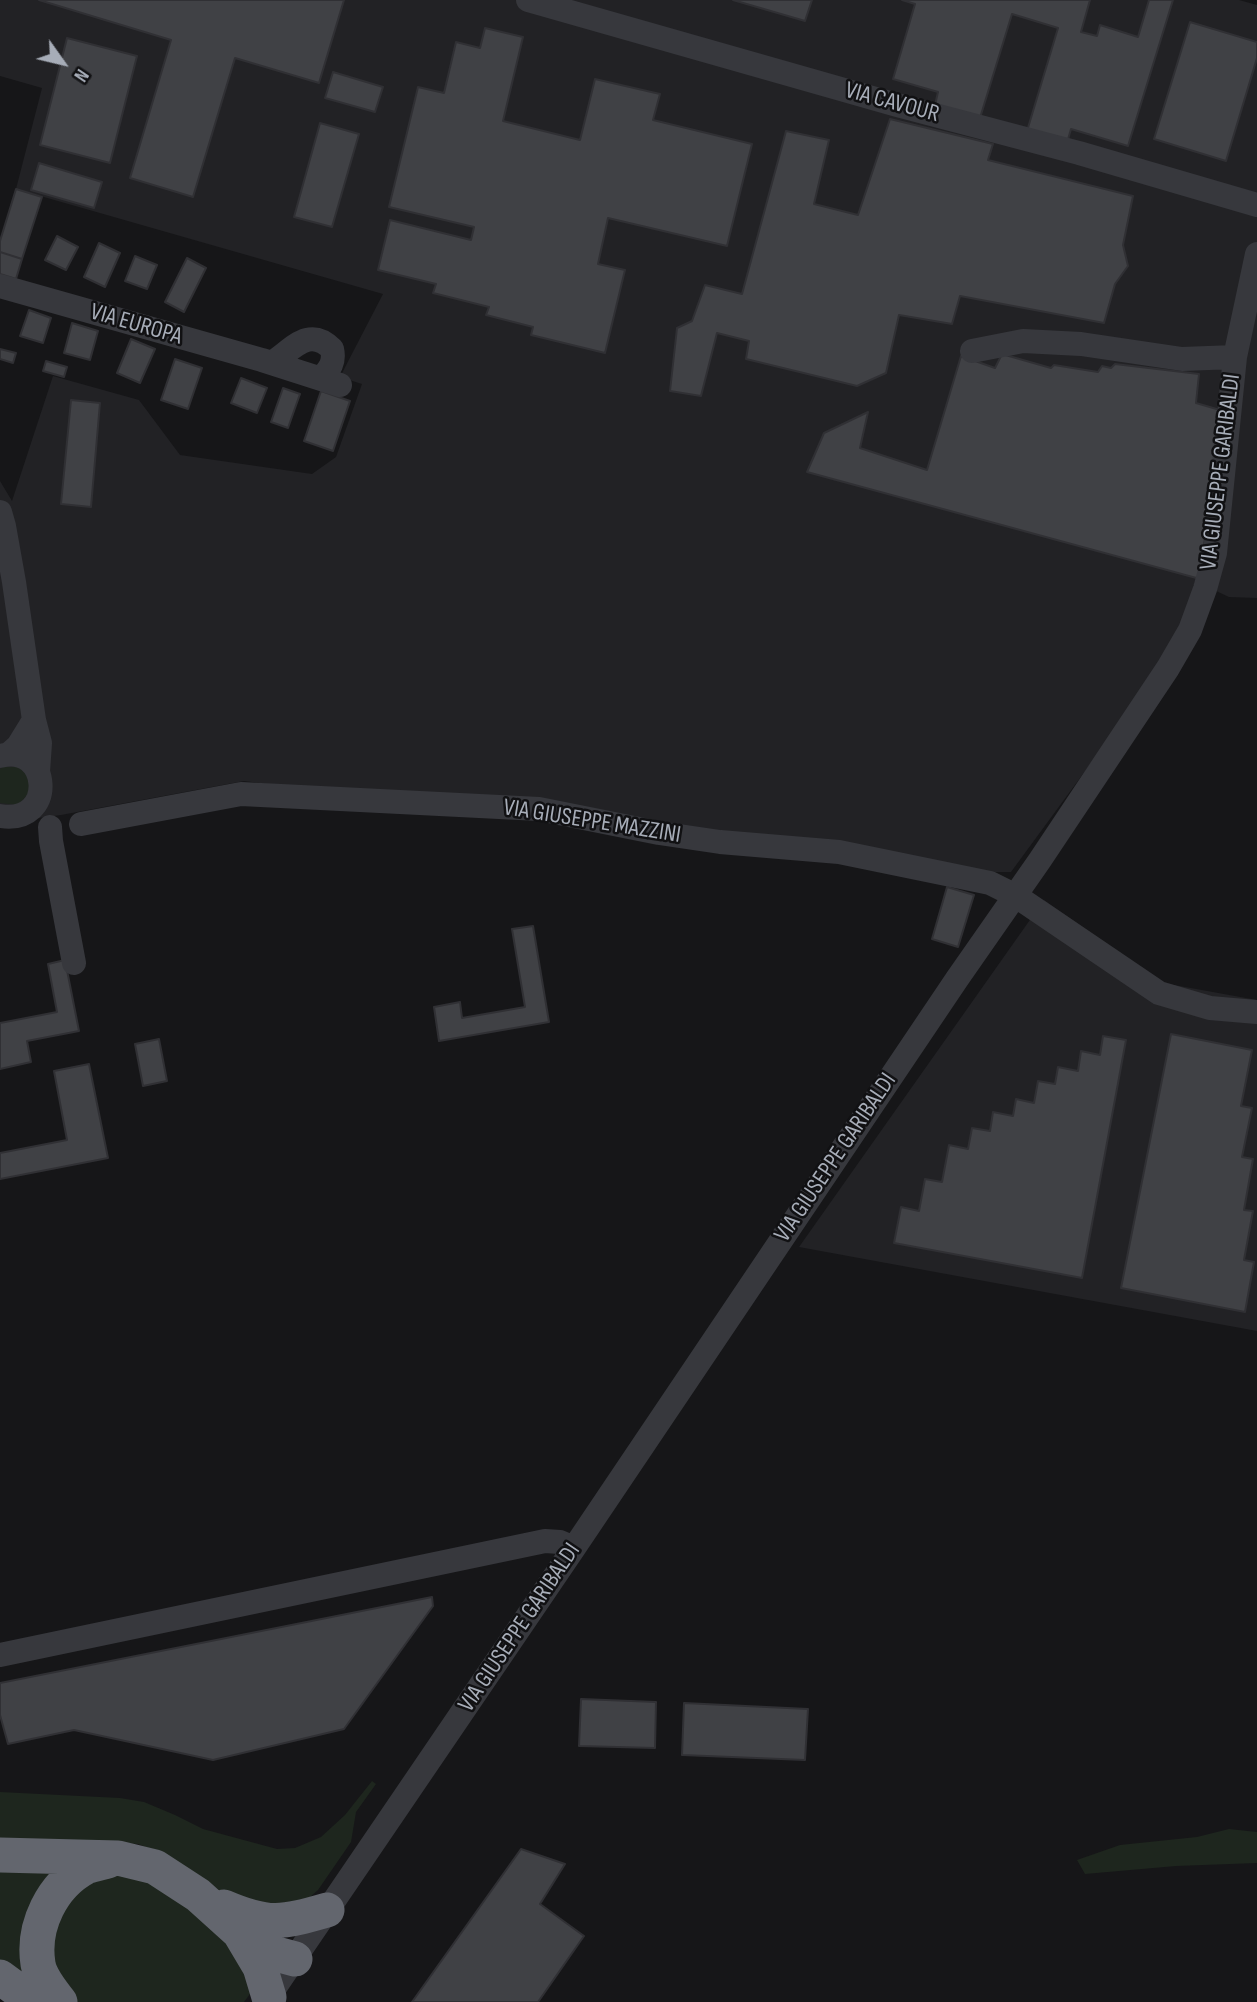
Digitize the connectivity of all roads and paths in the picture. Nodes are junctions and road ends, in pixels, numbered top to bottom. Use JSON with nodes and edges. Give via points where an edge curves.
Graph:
{"nodes":[{"id":1,"x":528,"y":0,"type":"edge"},
{"id":2,"x":1257,"y":205,"type":"edge"},
{"id":3,"x":1257,"y":254,"type":"edge"},
{"id":4,"x":0,"y":286,"type":"edge"},
{"id":5,"x":972,"y":351,"type":"dead end"},
{"id":6,"x":1235,"y":357,"type":"junction"},
{"id":7,"x":272,"y":363,"type":"junction"},
{"id":8,"x":1,"y":521,"type":"edge"},
{"id":9,"x":34,"y":720,"type":"junction"},
{"id":10,"x":4,"y":755,"type":"edge"},
{"id":11,"x":17,"y":805,"type":"edge"},
{"id":12,"x":81,"y":824,"type":"junction"},
{"id":13,"x":50,"y":827,"type":"junction"},
{"id":14,"x":1016,"y":896,"type":"junction"},
{"id":15,"x":74,"y":963,"type":"dead end"},
{"id":16,"x":1257,"y":1012,"type":"edge"},
{"id":17,"x":574,"y":1548,"type":"junction"},
{"id":18,"x":0,"y":1655,"type":"edge"},
{"id":19,"x":0,"y":1855,"type":"edge"},
{"id":20,"x":118,"y":1858,"type":"junction"},
{"id":21,"x":327,"y":1910,"type":"junction"},
{"id":22,"x":252,"y":1927,"type":"junction"},
{"id":23,"x":295,"y":1959,"type":"junction"},
{"id":24,"x":0,"y":1977,"type":"edge"},
{"id":25,"x":267,"y":1999,"type":"edge"},
{"id":26,"x":34,"y":2002,"type":"edge"},
{"id":27,"x":60,"y":2002,"type":"edge"}],
"edges":[{"from":1,"to":2,"type":"street","name":"VIA CAVOUR"},
{"from":3,"to":6,"type":"street","name":"VIA GIUSEPPE GARIBALDI"},
{"from":4,"to":7,"type":"street","name":"VIA EUROPA"},
{"from":5,"to":6,"type":"street","via":[[1023,341],[1081,344],[1182,359]]},
{"from":6,"to":14,"type":"street","name":"VIA GIUSEPPE GARIBALDI","via":[[1215,553],[1190,630]]},
{"from":7,"to":7,"type":"street","name":"VIA EUROPA","via":[[331,381],[334,358],[332,349],[312,338]]},
{"from":8,"to":9,"type":"street"},
{"from":9,"to":10,"type":"street","via":[[18,746]]},
{"from":9,"to":11,"type":"street","via":[[40,743]]},
{"from":10,"to":11,"type":"street","via":[[26,758]]},
{"from":11,"to":12,"type":"street","via":[[47,806]]},
{"from":11,"to":13,"type":"street"},
{"from":12,"to":13,"type":"street","name":"VIA GIUSEPPE MAZZINI","via":[[64,830]]},
{"from":12,"to":14,"type":"street","name":"VIA GIUSEPPE MAZZINI","via":[[242,794],[539,809],[720,842],[839,852],[990,883]]},
{"from":13,"to":15,"type":"street"},
{"from":14,"to":16,"type":"street","name":"VIA GIUSEPPE MAZZINI","via":[[1159,993],[1210,1008]]},
{"from":14,"to":17,"type":"street","name":"VIA GIUSEPPE GARIBALDI"},
{"from":17,"to":18,"type":"street","via":[[545,1541]]},
{"from":17,"to":21,"type":"street","name":"VIA GIUSEPPE GARIBALDI"},
{"from":19,"to":20,"type":"highway"},
{"from":20,"to":22,"type":"highway","via":[[155,1867]]},
{"from":20,"to":27,"type":"highway","via":[[88,1866],[66,1880],[47,1905],[37,1935],[38,1966]]},
{"from":21,"to":22,"type":"highway"},
{"from":21,"to":23,"type":"street","name":"VIA GIUSEPPE GARIBALDI"},
{"from":22,"to":23,"type":"highway","via":[[269,1952]]},
{"from":22,"to":25,"type":"highway"},
{"from":23,"to":25,"type":"street","name":"VIA GIUSEPPE GARIBALDI"},
{"from":24,"to":26,"type":"highway"}]}
